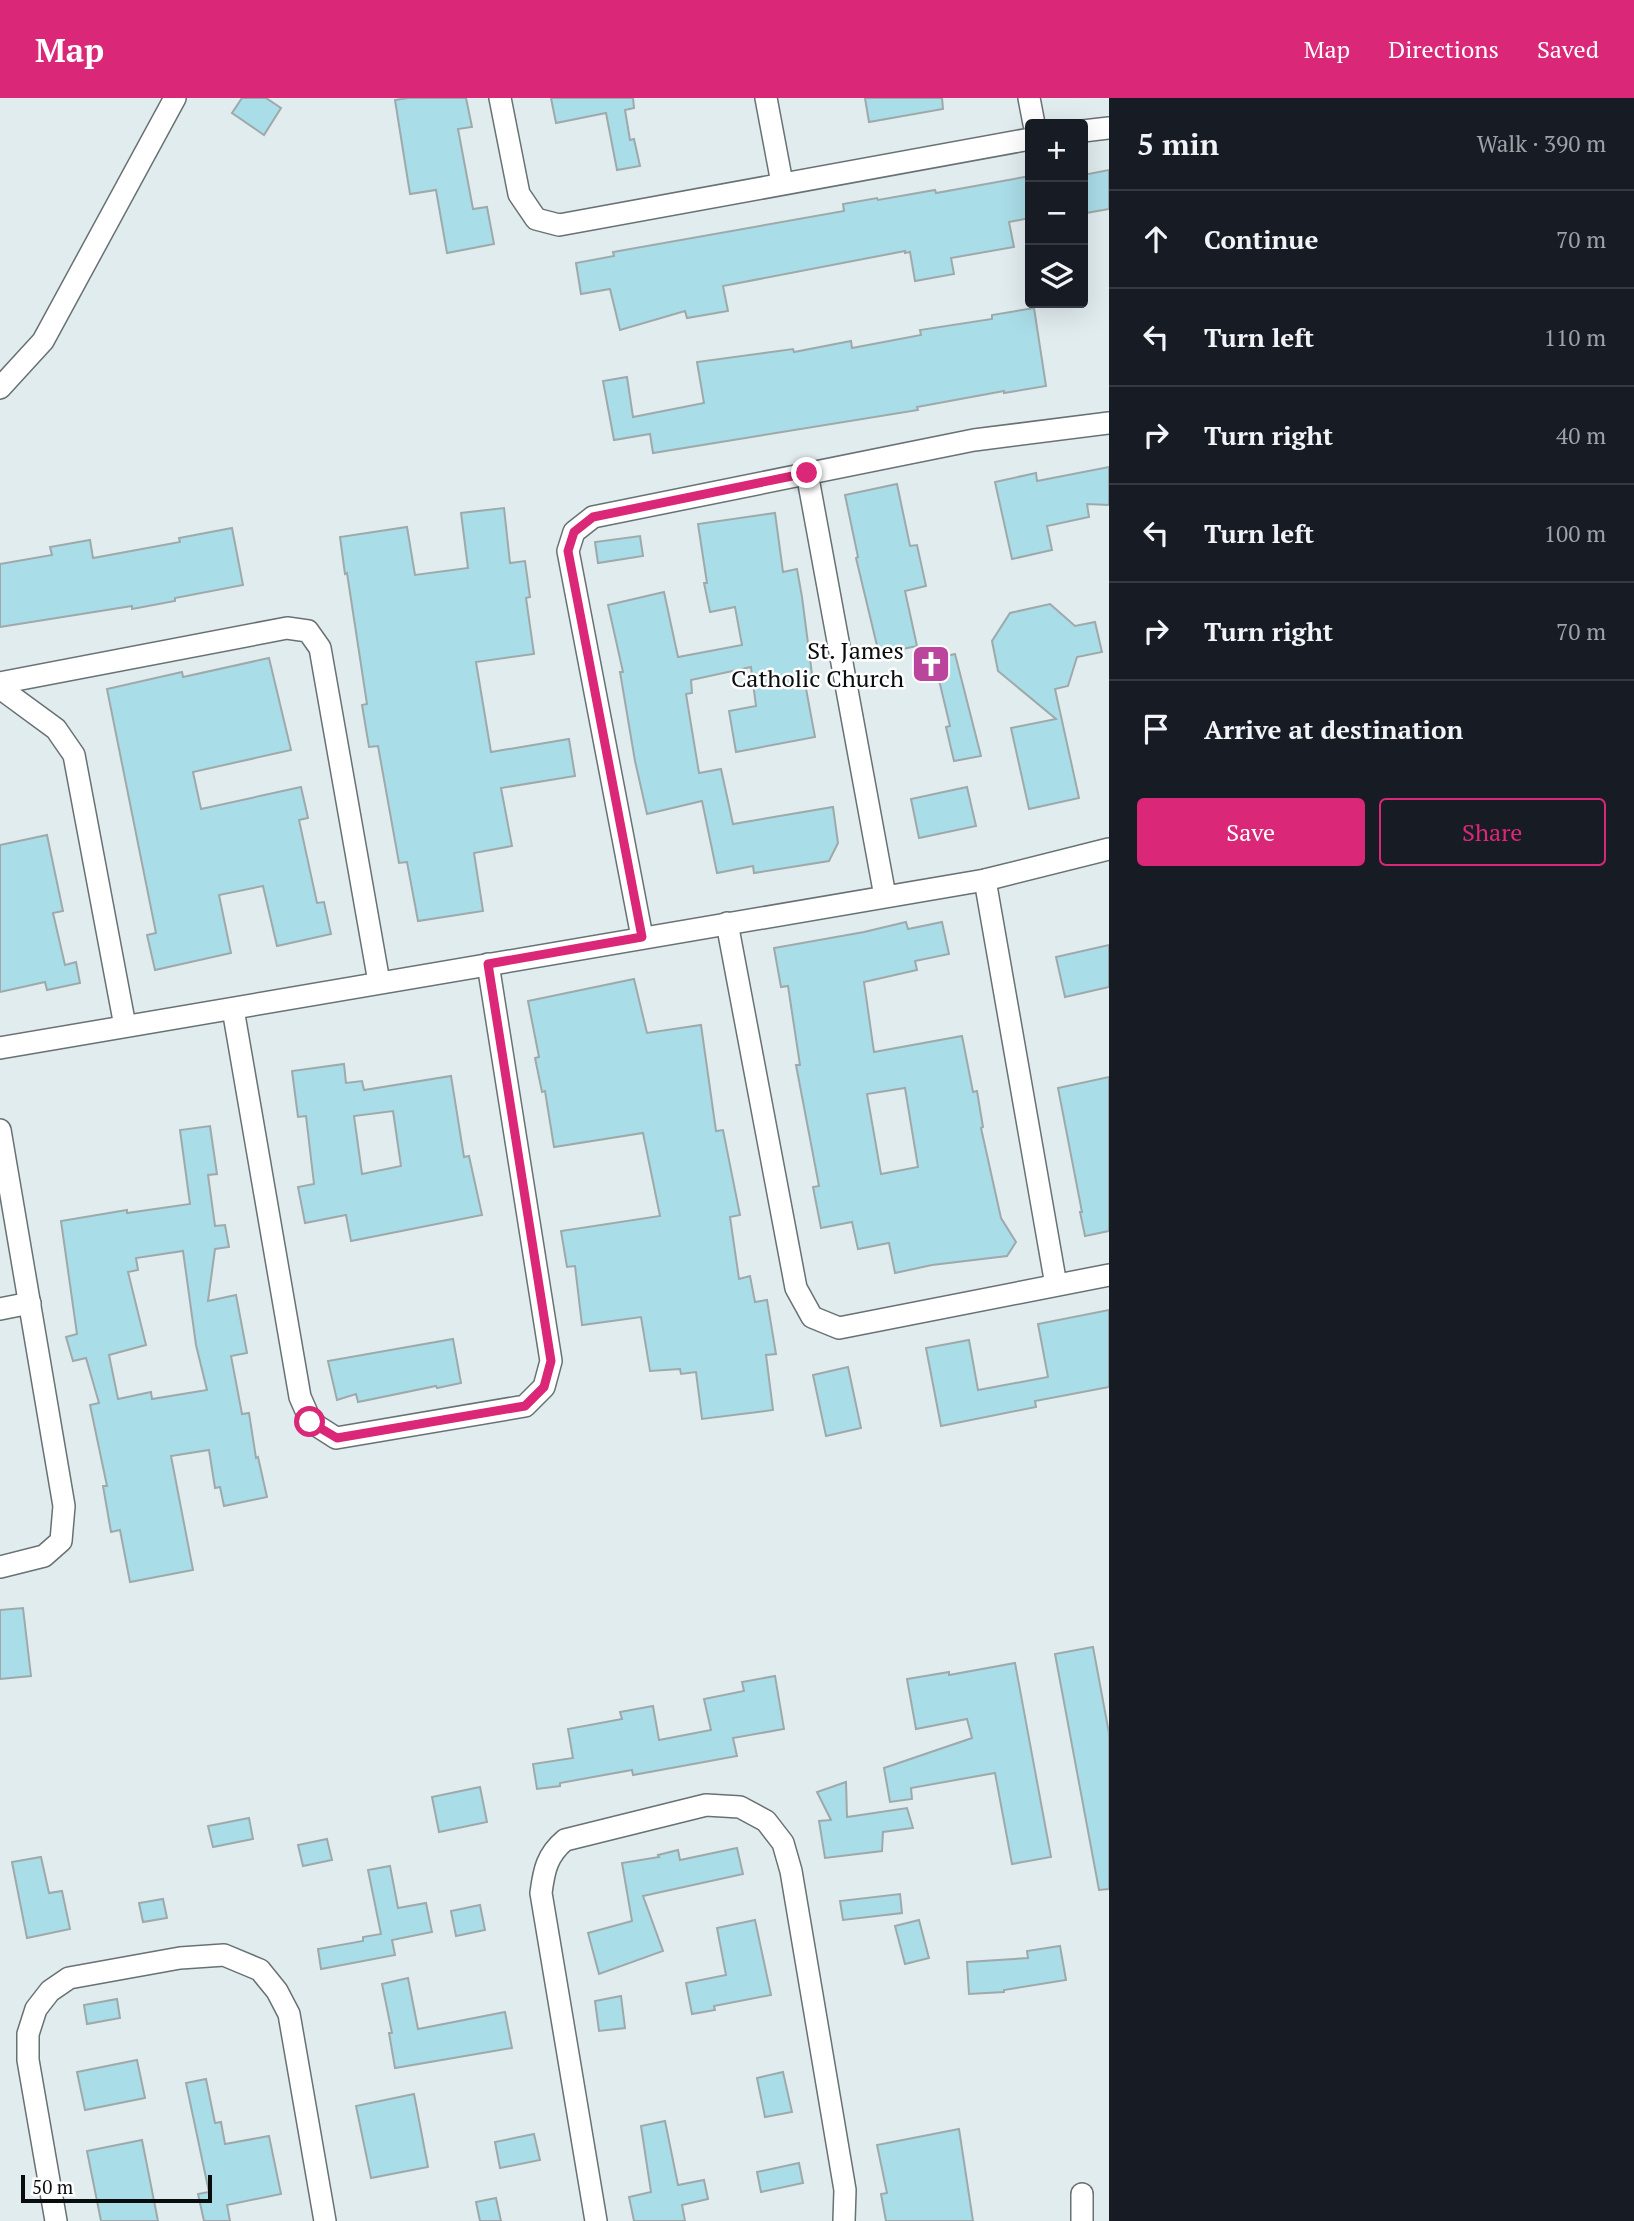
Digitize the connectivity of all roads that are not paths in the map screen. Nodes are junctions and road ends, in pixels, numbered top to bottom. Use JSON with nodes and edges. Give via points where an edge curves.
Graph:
{"nodes":[{"id":1,"x":175,"y":98,"type":"edge"},
{"id":2,"x":500,"y":98,"type":"edge"},
{"id":3,"x":766,"y":98,"type":"edge"},
{"id":4,"x":1029,"y":98,"type":"edge"},
{"id":5,"x":1033,"y":119,"type":"edge"},
{"id":6,"x":1109,"y":128,"type":"edge"},
{"id":7,"x":1088,"y":130,"type":"edge"},
{"id":8,"x":1025,"y":140,"type":"edge"},
{"id":9,"x":782,"y":183,"type":"junction"},
{"id":10,"x":0,"y":388,"type":"edge"},
{"id":11,"x":1109,"y":422,"type":"edge"},
{"id":12,"x":807,"y":473,"type":"junction"},
{"id":13,"x":0,"y":685,"type":"edge"},
{"id":14,"x":1109,"y":849,"type":"edge"},
{"id":15,"x":985,"y":880,"type":"junction"},
{"id":16,"x":885,"y":896,"type":"junction"},
{"id":17,"x":727,"y":923,"type":"junction"},
{"id":18,"x":642,"y":937,"type":"junction"},
{"id":19,"x":488,"y":964,"type":"junction"},
{"id":20,"x":379,"y":982,"type":"junction"},
{"id":21,"x":233,"y":1009,"type":"junction"},
{"id":22,"x":125,"y":1026,"type":"junction"},
{"id":23,"x":0,"y":1048,"type":"edge"},
{"id":24,"x":0,"y":1130,"type":"edge"},
{"id":25,"x":1109,"y":1275,"type":"edge"},
{"id":26,"x":1056,"y":1285,"type":"junction"},
{"id":27,"x":30,"y":1303,"type":"junction"},
{"id":28,"x":0,"y":1310,"type":"edge"},
{"id":29,"x":0,"y":1567,"type":"edge"},
{"id":30,"x":1082,"y":2194,"type":"dead end"},
{"id":31,"x":56,"y":2221,"type":"edge"},
{"id":32,"x":325,"y":2221,"type":"edge"},
{"id":33,"x":596,"y":2221,"type":"edge"},
{"id":34,"x":844,"y":2221,"type":"edge"},
{"id":35,"x":1082,"y":2221,"type":"edge"}],
"edges":[{"from":1,"to":10,"type":"street","via":[[43,341]]},
{"from":2,"to":9,"type":"street","via":[[519,194],[536,219],[559,225]]},
{"from":3,"to":9,"type":"street"},
{"from":4,"to":5,"type":"street"},
{"from":6,"to":7,"type":"street"},
{"from":8,"to":9,"type":"street"},
{"from":11,"to":12,"type":"street","via":[[974,440]]},
{"from":12,"to":16,"type":"street"},
{"from":12,"to":18,"type":"street","via":[[593,517],[574,532],[568,551]]},
{"from":13,"to":20,"type":"street","via":[[287,628],[308,631],[320,649]]},
{"from":13,"to":22,"type":"street","via":[[56,729],[74,755]]},
{"from":14,"to":15,"type":"street"},
{"from":15,"to":16,"type":"street"},
{"from":15,"to":26,"type":"street"},
{"from":16,"to":17,"type":"street"},
{"from":17,"to":18,"type":"street"},
{"from":17,"to":26,"type":"street","via":[[796,1288],[813,1317],[839,1328]]},
{"from":18,"to":19,"type":"street"},
{"from":19,"to":20,"type":"street"},
{"from":19,"to":21,"type":"street","via":[[551,1361],[544,1387],[525,1406],[337,1438],[310,1422],[299,1397]]},
{"from":20,"to":21,"type":"street"},
{"from":21,"to":22,"type":"street"},
{"from":22,"to":23,"type":"street"},
{"from":24,"to":27,"type":"street"},
{"from":25,"to":26,"type":"street"},
{"from":27,"to":28,"type":"street"},
{"from":27,"to":29,"type":"street","via":[[64,1506],[62,1533],[61,1541],[44,1556]]},
{"from":30,"to":35,"type":"street"},
{"from":31,"to":32,"type":"street","via":[[28,2060],[27,2034],[36,2009],[50,1991],[69,1978],[224,1955],[261,1970],[289,2014]]},
{"from":33,"to":34,"type":"street","via":[[541,1892],[545,1867],[552,1851],[565,1840],[706,1805],[740,1807],[766,1821],[783,1843],[842,2176]]}]}
